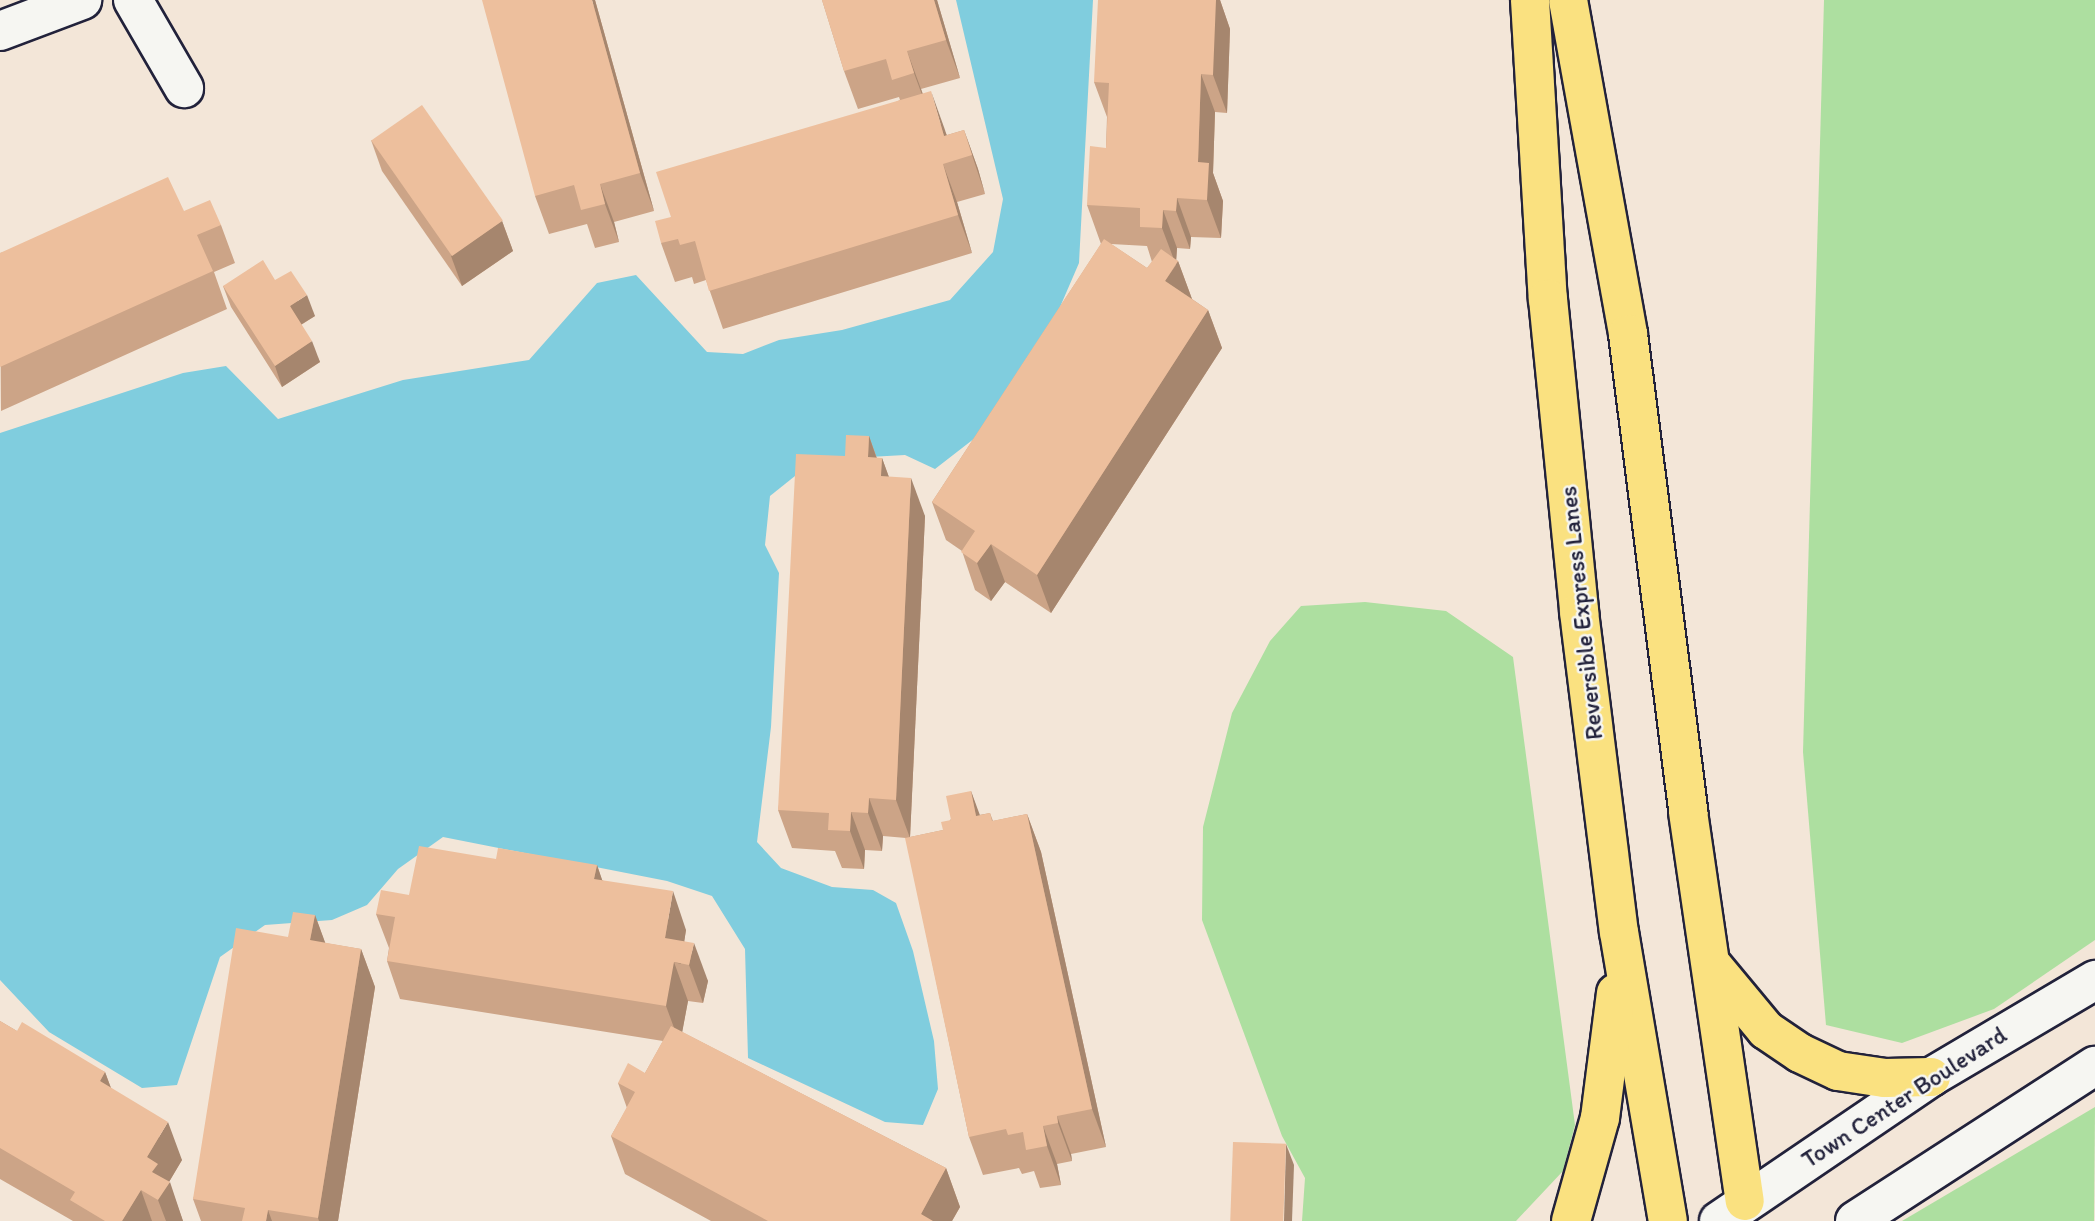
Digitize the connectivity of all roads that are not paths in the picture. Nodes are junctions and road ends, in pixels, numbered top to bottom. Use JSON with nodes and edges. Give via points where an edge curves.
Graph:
{"nodes":[{"id":1,"x":82,"y":0,"type":"edge"},
{"id":2,"x":133,"y":0,"type":"edge"},
{"id":3,"x":1530,"y":0,"type":"edge"},
{"id":4,"x":1568,"y":0,"type":"edge"},
{"id":5,"x":0,"y":31,"type":"edge"},
{"id":6,"x":184,"y":88,"type":"dead end"},
{"id":7,"x":1619,"y":932,"type":"junction"},
{"id":8,"x":1712,"y":965,"type":"junction"},
{"id":9,"x":2095,"y":980,"type":"edge"},
{"id":10,"x":2095,"y":1066,"type":"edge"},
{"id":11,"x":1931,"y":1077,"type":"junction"},
{"id":12,"x":1732,"y":1211,"type":"edge"},
{"id":13,"x":1571,"y":1221,"type":"edge"},
{"id":14,"x":1668,"y":1221,"type":"edge"},
{"id":15,"x":1855,"y":1221,"type":"edge"}],
"edges":[{"from":1,"to":5,"type":"street"},
{"from":2,"to":6,"type":"street"},
{"from":3,"to":7,"type":"highway","name":"Reversible Express Lanes","via":[[1555,367],[1579,612]]},
{"from":4,"to":8,"type":"highway","via":[[1632,362],[1688,812]]},
{"from":7,"to":13,"type":"highway","via":[[1602,1107]]},
{"from":7,"to":14,"type":"highway","name":"Reversible Express Lanes"},
{"from":8,"to":11,"type":"highway","via":[[1766,1030],[1800,1053],[1838,1071],[1885,1078]]},
{"from":8,"to":12,"type":"highway"},
{"from":9,"to":11,"type":"street","name":"Town Center Boulevard"},
{"from":10,"to":15,"type":"street"},
{"from":11,"to":12,"type":"street","name":"Town Center Boulevard"}]}
